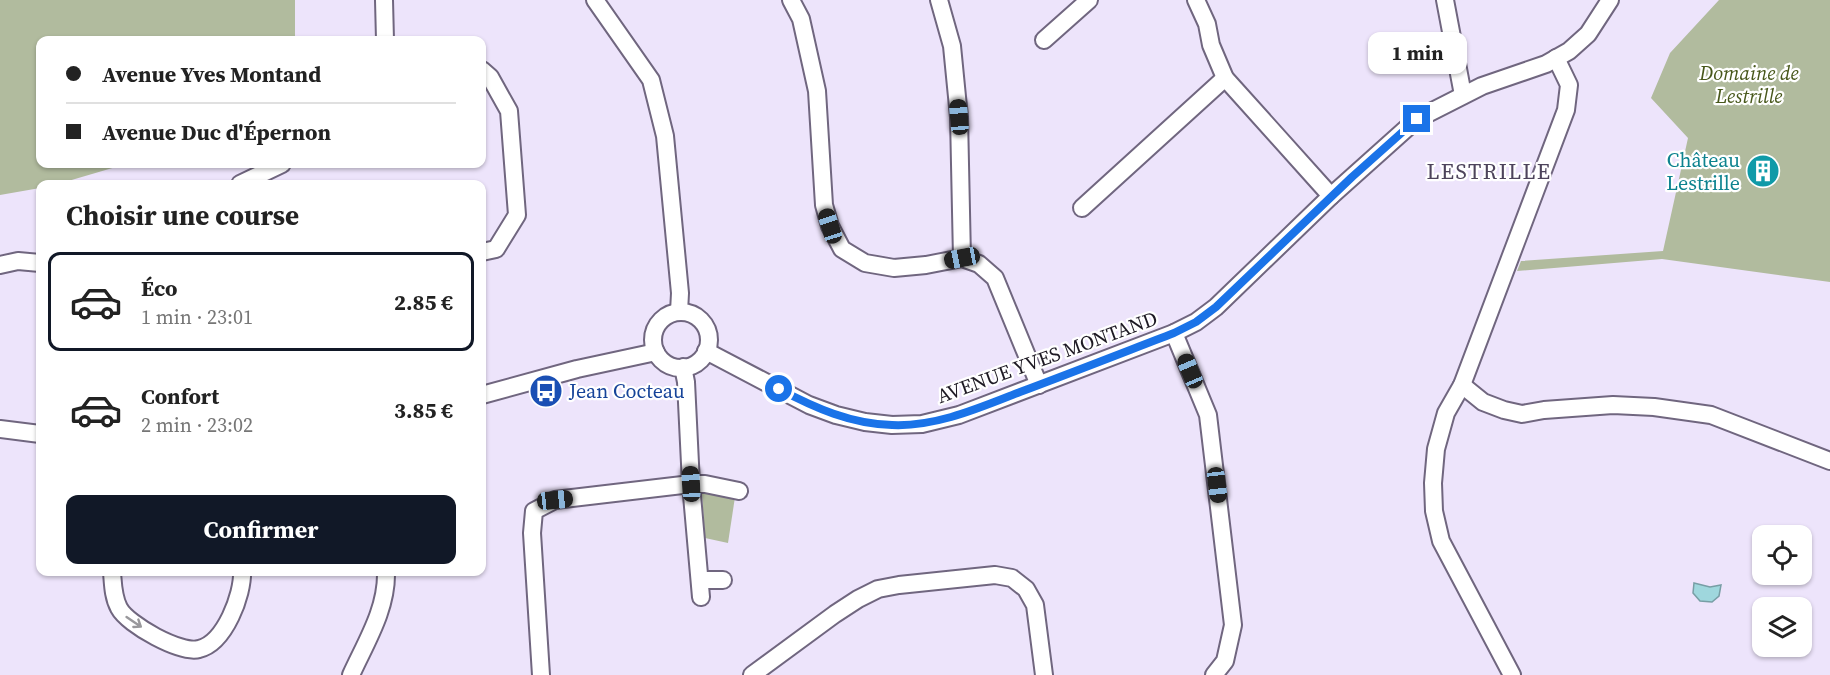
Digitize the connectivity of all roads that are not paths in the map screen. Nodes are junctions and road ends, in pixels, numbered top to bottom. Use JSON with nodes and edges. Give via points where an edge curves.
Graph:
{"nodes":[{"id":1,"x":384,"y":0,"type":"edge"},
{"id":2,"x":595,"y":0,"type":"edge"},
{"id":3,"x":791,"y":0,"type":"edge"},
{"id":4,"x":939,"y":0,"type":"edge"},
{"id":5,"x":1089,"y":0,"type":"edge"},
{"id":6,"x":1196,"y":0,"type":"edge"},
{"id":7,"x":1445,"y":0,"type":"edge"},
{"id":8,"x":1610,"y":0,"type":"edge"},
{"id":9,"x":385,"y":36,"type":"edge"},
{"id":10,"x":1044,"y":40,"type":"dead end"},
{"id":11,"x":1556,"y":58,"type":"junction"},
{"id":12,"x":486,"y":74,"type":"edge"},
{"id":13,"x":1225,"y":78,"type":"junction"},
{"id":14,"x":1462,"y":95,"type":"junction"},
{"id":15,"x":274,"y":168,"type":"edge"},
{"id":16,"x":248,"y":180,"type":"edge"},
{"id":17,"x":1331,"y":196,"type":"junction"},
{"id":18,"x":1082,"y":208,"type":"dead end"},
{"id":19,"x":486,"y":251,"type":"edge"},
{"id":20,"x":962,"y":258,"type":"junction"},
{"id":21,"x":36,"y":263,"type":"edge"},
{"id":22,"x":0,"y":265,"type":"edge"},
{"id":23,"x":679,"y":312,"type":"junction"},
{"id":24,"x":1174,"y":333,"type":"junction"},
{"id":25,"x":706,"y":351,"type":"junction"},
{"id":26,"x":656,"y":352,"type":"junction"},
{"id":27,"x":683,"y":367,"type":"junction"},
{"id":28,"x":1039,"y":385,"type":"junction"},
{"id":29,"x":1462,"y":385,"type":"junction"},
{"id":30,"x":486,"y":394,"type":"edge"},
{"id":31,"x":0,"y":429,"type":"edge"},
{"id":32,"x":36,"y":434,"type":"edge"},
{"id":33,"x":1830,"y":461,"type":"edge"},
{"id":34,"x":691,"y":484,"type":"junction"},
{"id":35,"x":739,"y":491,"type":"dead end"},
{"id":36,"x":112,"y":576,"type":"edge"},
{"id":37,"x":242,"y":576,"type":"edge"},
{"id":38,"x":386,"y":576,"type":"edge"},
{"id":39,"x":700,"y":580,"type":"junction"},
{"id":40,"x":723,"y":580,"type":"dead end"},
{"id":41,"x":701,"y":597,"type":"dead end"},
{"id":42,"x":351,"y":675,"type":"edge"},
{"id":43,"x":541,"y":675,"type":"edge"},
{"id":44,"x":752,"y":675,"type":"edge"},
{"id":45,"x":1044,"y":675,"type":"edge"},
{"id":46,"x":1215,"y":675,"type":"edge"},
{"id":47,"x":1512,"y":675,"type":"edge"}],
"edges":[{"from":1,"to":9,"type":"street"},
{"from":2,"to":23,"type":"street","via":[[651,80],[665,136]]},
{"from":3,"to":20,"type":"street","via":[[801,19],[817,91],[824,206],[842,249],[866,262],[894,268]]},
{"from":4,"to":20,"type":"street","via":[[955,70]]},
{"from":5,"to":10,"type":"street"},
{"from":6,"to":13,"type":"street"},
{"from":7,"to":14,"type":"street"},
{"from":8,"to":11,"type":"street","name":"AVENUE YVES MONTAND","via":[[1588,34]]},
{"from":11,"to":14,"type":"street","name":"AVENUE YVES MONTAND"},
{"from":11,"to":29,"type":"street","via":[[1569,85],[1566,110]]},
{"from":12,"to":19,"type":"street","via":[[509,111],[517,215],[496,249]]},
{"from":13,"to":17,"type":"street"},
{"from":13,"to":18,"type":"street"},
{"from":14,"to":17,"type":"street","name":"AVENUE YVES MONTAND","via":[[1417,119]]},
{"from":15,"to":16,"type":"street"},
{"from":17,"to":24,"type":"street","name":"AVENUE YVES MONTAND","via":[[1216,307]]},
{"from":20,"to":28,"type":"street","via":[[979,264],[995,278]]},
{"from":21,"to":22,"type":"street"},
{"from":23,"to":25,"type":"street","via":[[698,317],[704,324],[709,342]]},
{"from":23,"to":26,"type":"street","via":[[670,314],[657,326],[653,343]]},
{"from":24,"to":28,"type":"street","name":"AVENUE YVES MONTAND"},
{"from":24,"to":46,"type":"street","via":[[1209,415],[1233,625],[1225,661]]},
{"from":25,"to":27,"type":"street","via":[[697,363]]},
{"from":25,"to":28,"type":"street","name":"AVENUE YVES MONTAND","via":[[809,405],[883,424],[922,424],[959,415]]},
{"from":26,"to":27,"type":"street","via":[[667,364]]},
{"from":26,"to":30,"type":"street"},
{"from":27,"to":34,"type":"street"},
{"from":29,"to":33,"type":"street","via":[[1483,402],[1522,414],[1613,405],[1711,415]]},
{"from":29,"to":47,"type":"street","via":[[1446,413],[1436,449],[1434,511],[1441,541]]},
{"from":31,"to":32,"type":"street"},
{"from":34,"to":35,"type":"street"},
{"from":34,"to":39,"type":"street"},
{"from":34,"to":43,"type":"street","via":[[555,500],[534,512]]},
{"from":36,"to":37,"type":"street","one_way":true,"via":[[119,608],[128,620],[189,651],[202,649],[223,629],[238,600]]},
{"from":38,"to":42,"type":"street","via":[[377,620]]},
{"from":39,"to":40,"type":"street"},
{"from":39,"to":41,"type":"street"},
{"from":44,"to":45,"type":"street","via":[[858,599],[878,589],[995,575],[1012,578],[1026,589],[1035,606]]}]}
